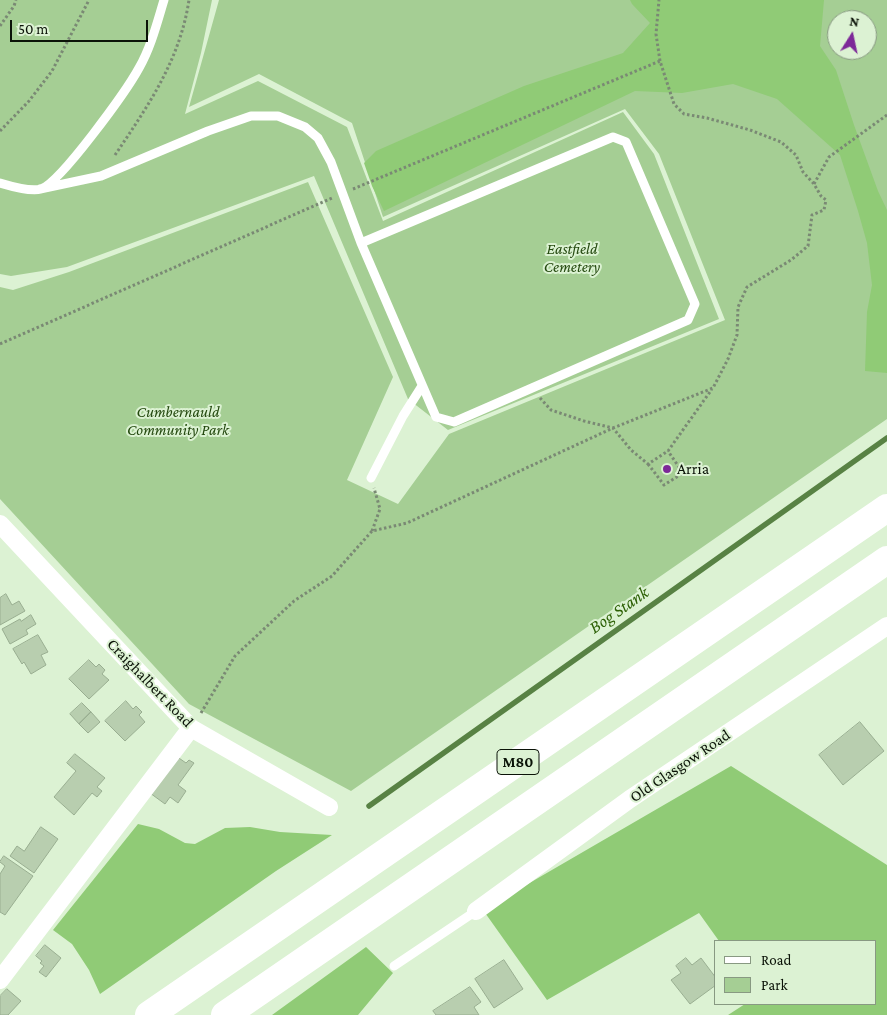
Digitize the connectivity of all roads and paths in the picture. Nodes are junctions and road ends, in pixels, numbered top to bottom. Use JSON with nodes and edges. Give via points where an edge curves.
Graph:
{"nodes":[{"id":1,"x":16,"y":0,"type":"edge"},
{"id":2,"x":89,"y":0,"type":"edge"},
{"id":3,"x":164,"y":0,"type":"edge"},
{"id":4,"x":189,"y":0,"type":"edge"},
{"id":5,"x":660,"y":0,"type":"edge"},
{"id":6,"x":0,"y":26,"type":"edge"},
{"id":7,"x":887,"y":115,"type":"edge"},
{"id":8,"x":0,"y":131,"type":"edge"},
{"id":9,"x":101,"y":176,"type":"junction"},
{"id":10,"x":0,"y":183,"type":"edge"},
{"id":11,"x":814,"y":184,"type":"junction"},
{"id":12,"x":40,"y":189,"type":"junction"},
{"id":13,"x":360,"y":243,"type":"junction"},
{"id":14,"x":36,"y":328,"type":"dead end"},
{"id":15,"x":0,"y":344,"type":"edge"},
{"id":16,"x":422,"y":386,"type":"junction"},
{"id":17,"x":531,"y":388,"type":"junction"},
{"id":18,"x":713,"y":388,"type":"junction"},
{"id":19,"x":613,"y":428,"type":"junction"},
{"id":20,"x":668,"y":451,"type":"junction"},
{"id":21,"x":648,"y":464,"type":"junction"},
{"id":22,"x":371,"y":478,"type":"joint"},
{"id":23,"x":887,"y":508,"type":"edge"},
{"id":24,"x":0,"y":524,"type":"edge"},
{"id":25,"x":372,"y":531,"type":"junction"},
{"id":26,"x":887,"y":560,"type":"edge"},
{"id":27,"x":887,"y":626,"type":"edge"},
{"id":28,"x":191,"y":728,"type":"junction"},
{"id":29,"x":329,"y":807,"type":"dead end"},
{"id":30,"x":476,"y":910,"type":"joint"},
{"id":31,"x":394,"y":966,"type":"dead end"},
{"id":32,"x":0,"y":980,"type":"edge"},
{"id":33,"x":149,"y":1015,"type":"edge"},
{"id":34,"x":225,"y":1015,"type":"edge"}],
"edges":[{"from":1,"to":6,"type":"path"},
{"from":2,"to":8,"type":"path","via":[[52,71]]},
{"from":3,"to":12,"type":"lane","via":[[139,68],[61,173]]},
{"from":4,"to":9,"type":"path","via":[[173,55],[155,95]]},
{"from":5,"to":11,"type":"path","via":[[657,44],[674,104],[684,114],[707,118],[781,142],[796,155],[803,172]]},
{"from":7,"to":11,"type":"path","via":[[829,157]]},
{"from":9,"to":12,"type":"lane"},
{"from":9,"to":13,"type":"lane","via":[[251,116],[278,116],[305,127],[318,138]]},
{"from":10,"to":12,"type":"lane"},
{"from":11,"to":18,"type":"path","via":[[826,200],[824,210],[812,214],[808,246],[747,288],[738,307],[737,335]]},
{"from":13,"to":16,"type":"lane"},
{"from":13,"to":17,"type":"lane","via":[[613,137],[626,142],[695,304],[688,320]]},
{"from":14,"to":15,"type":"path"},
{"from":16,"to":17,"type":"lane","via":[[436,417],[454,422]]},
{"from":16,"to":22,"type":"lane"},
{"from":17,"to":19,"type":"path","via":[[551,410]]},
{"from":18,"to":19,"type":"path"},
{"from":18,"to":20,"type":"path"},
{"from":19,"to":21,"type":"path"},
{"from":19,"to":25,"type":"path","via":[[407,523]]},
{"from":20,"to":21,"type":"path"},
{"from":20,"to":21,"type":"path","via":[[683,473],[664,485]]},
{"from":22,"to":25,"type":"path","via":[[380,510]]},
{"from":23,"to":33,"type":"highway","number":"M80"},
{"from":24,"to":28,"type":"street","name":"Craighalbert Road"},
{"from":25,"to":28,"type":"path","via":[[332,576],[294,601],[235,656]]},
{"from":26,"to":34,"type":"highway","number":"M80"},
{"from":27,"to":30,"type":"street","name":"Old Glasgow Road","via":[[630,799]]},
{"from":28,"to":29,"type":"street","name":"Craighalbert Road"},
{"from":28,"to":32,"type":"street"},
{"from":30,"to":31,"type":"lane"}]}
